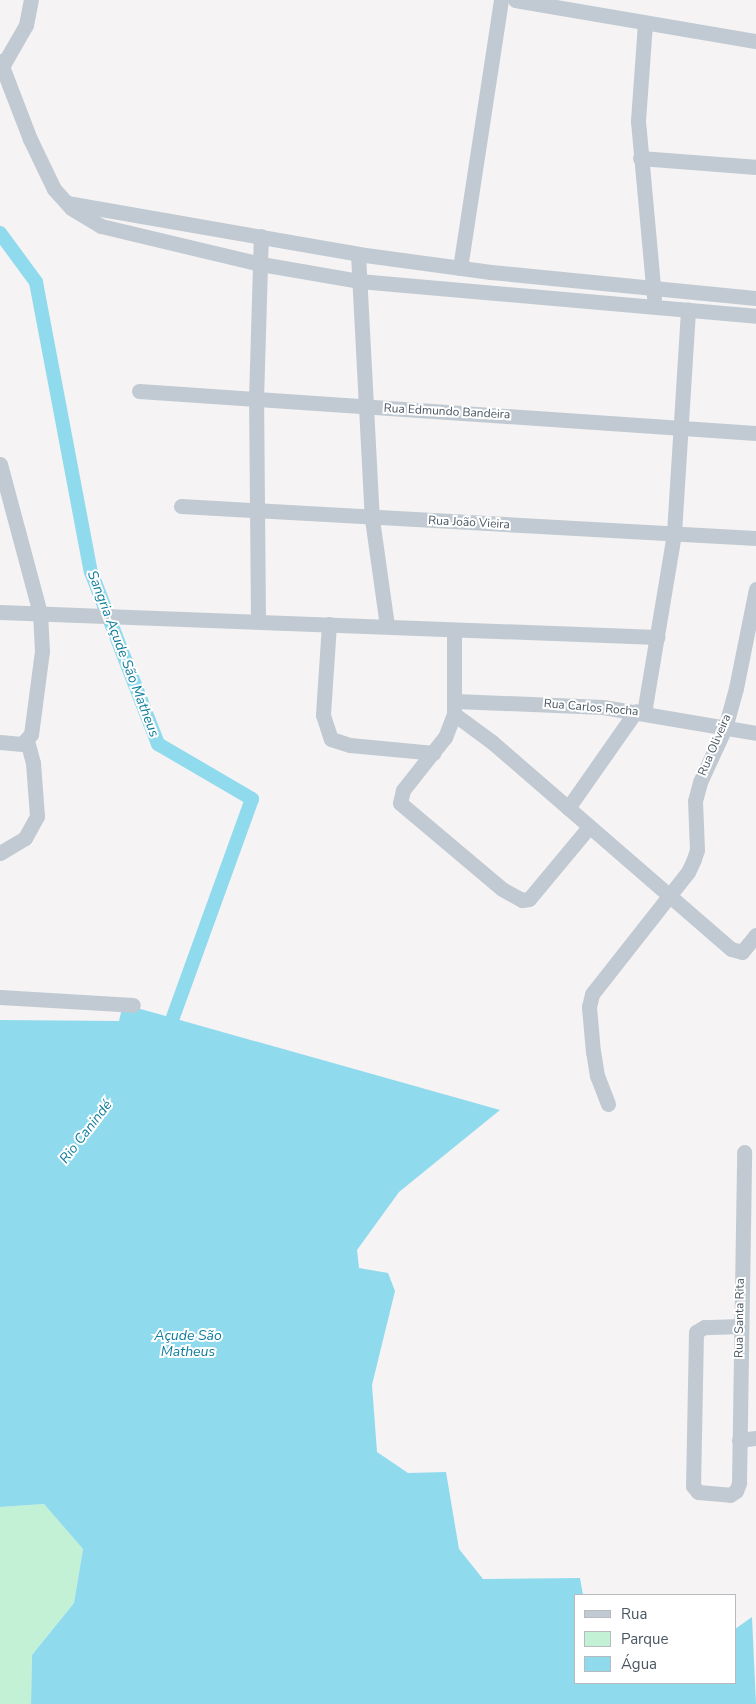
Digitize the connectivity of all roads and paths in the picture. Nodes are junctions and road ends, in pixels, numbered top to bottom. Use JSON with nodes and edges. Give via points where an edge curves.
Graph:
{"nodes":[{"id":1,"x":31,"y":0,"type":"edge"},
{"id":2,"x":501,"y":0,"type":"edge"},
{"id":3,"x":515,"y":0,"type":"edge"},
{"id":4,"x":645,"y":22,"type":"junction"},
{"id":5,"x":756,"y":41,"type":"edge"},
{"id":6,"x":1,"y":63,"type":"edge"},
{"id":7,"x":640,"y":158,"type":"junction"},
{"id":8,"x":756,"y":167,"type":"edge"},
{"id":9,"x":66,"y":203,"type":"junction"},
{"id":10,"x":261,"y":236,"type":"junction"},
{"id":11,"x":358,"y":254,"type":"junction"},
{"id":12,"x":261,"y":264,"type":"junction"},
{"id":13,"x":460,"y":268,"type":"junction"},
{"id":14,"x":360,"y":281,"type":"junction"},
{"id":15,"x":654,"y":289,"type":"junction"},
{"id":16,"x":756,"y":298,"type":"edge"},
{"id":17,"x":655,"y":306,"type":"junction"},
{"id":18,"x":688,"y":310,"type":"junction"},
{"id":19,"x":756,"y":316,"type":"edge"},
{"id":20,"x":138,"y":391,"type":"dead end"},
{"id":21,"x":256,"y":400,"type":"junction"},
{"id":22,"x":364,"y":408,"type":"junction"},
{"id":23,"x":682,"y":427,"type":"junction"},
{"id":24,"x":756,"y":433,"type":"edge"},
{"id":25,"x":0,"y":464,"type":"edge"},
{"id":26,"x":182,"y":506,"type":"dead end"},
{"id":27,"x":259,"y":510,"type":"junction"},
{"id":28,"x":372,"y":519,"type":"junction"},
{"id":29,"x":674,"y":532,"type":"junction"},
{"id":30,"x":756,"y":538,"type":"edge"},
{"id":31,"x":756,"y":589,"type":"edge"},
{"id":32,"x":0,"y":612,"type":"edge"},
{"id":33,"x":40,"y":613,"type":"junction"},
{"id":34,"x":258,"y":620,"type":"junction"},
{"id":35,"x":329,"y":624,"type":"junction"},
{"id":36,"x":387,"y":626,"type":"junction"},
{"id":37,"x":454,"y":631,"type":"junction"},
{"id":38,"x":658,"y":637,"type":"junction"},
{"id":39,"x":454,"y":708,"type":"junction"},
{"id":40,"x":640,"y":712,"type":"junction"},
{"id":41,"x":725,"y":728,"type":"junction"},
{"id":42,"x":756,"y":733,"type":"edge"},
{"id":43,"x":27,"y":741,"type":"junction"},
{"id":44,"x":0,"y":742,"type":"edge"},
{"id":45,"x":434,"y":753,"type":"junction"},
{"id":46,"x":568,"y":808,"type":"junction"},
{"id":47,"x":589,"y":827,"type":"junction"},
{"id":48,"x":0,"y":853,"type":"edge"},
{"id":49,"x":670,"y":895,"type":"junction"},
{"id":50,"x":756,"y":935,"type":"edge"},
{"id":51,"x":0,"y":997,"type":"edge"},
{"id":52,"x":133,"y":1005,"type":"dead end"},
{"id":53,"x":608,"y":1104,"type":"dead end"},
{"id":54,"x":744,"y":1152,"type":"dead end"},
{"id":55,"x":749,"y":1239,"type":"edge"},
{"id":56,"x":740,"y":1326,"type":"junction"},
{"id":57,"x":756,"y":1438,"type":"edge"},
{"id":58,"x":739,"y":1440,"type":"junction"}],
"edges":[{"from":1,"to":6,"type":"street","via":[[26,24]]},
{"from":2,"to":13,"type":"street"},
{"from":3,"to":4,"type":"street"},
{"from":4,"to":5,"type":"street"},
{"from":4,"to":7,"type":"street","via":[[639,113]]},
{"from":6,"to":9,"type":"street","via":[[30,139],[54,189]]},
{"from":7,"to":8,"type":"street"},
{"from":7,"to":15,"type":"street"},
{"from":9,"to":10,"type":"street"},
{"from":9,"to":12,"type":"street","via":[[81,216],[101,226]]},
{"from":10,"to":11,"type":"street"},
{"from":10,"to":12,"type":"street"},
{"from":11,"to":13,"type":"street"},
{"from":11,"to":14,"type":"street"},
{"from":12,"to":14,"type":"street"},
{"from":12,"to":21,"type":"street"},
{"from":13,"to":15,"type":"street"},
{"from":14,"to":17,"type":"street","via":[[484,295]]},
{"from":14,"to":22,"type":"street"},
{"from":15,"to":16,"type":"street"},
{"from":15,"to":17,"type":"street"},
{"from":17,"to":18,"type":"street"},
{"from":18,"to":19,"type":"street"},
{"from":18,"to":23,"type":"street"},
{"from":20,"to":21,"type":"street","name":"Rua Edmundo Bandeira"},
{"from":21,"to":22,"type":"street","name":"Rua Edmundo Bandeira"},
{"from":21,"to":27,"type":"street"},
{"from":22,"to":23,"type":"street","name":"Rua Edmundo Bandeira"},
{"from":22,"to":28,"type":"street"},
{"from":23,"to":24,"type":"street","name":"Rua Edmundo Bandeira"},
{"from":23,"to":29,"type":"street"},
{"from":25,"to":33,"type":"street"},
{"from":26,"to":27,"type":"street","name":"Rua João Vieira"},
{"from":27,"to":28,"type":"street","name":"Rua João Vieira"},
{"from":27,"to":34,"type":"street"},
{"from":28,"to":29,"type":"street","name":"Rua João Vieira"},
{"from":28,"to":36,"type":"street"},
{"from":29,"to":30,"type":"street","name":"Rua João Vieira"},
{"from":29,"to":38,"type":"street"},
{"from":31,"to":41,"type":"street","name":"Rua Oliveira"},
{"from":32,"to":33,"type":"street"},
{"from":33,"to":34,"type":"street"},
{"from":33,"to":43,"type":"street","via":[[42,651],[37,708],[35,725]]},
{"from":34,"to":35,"type":"street"},
{"from":35,"to":36,"type":"street"},
{"from":35,"to":45,"type":"street","via":[[323,715],[331,739],[350,745]]},
{"from":36,"to":37,"type":"street"},
{"from":37,"to":38,"type":"street"},
{"from":37,"to":39,"type":"street"},
{"from":38,"to":40,"type":"street"},
{"from":39,"to":40,"type":"street","name":"Rua Carlos Rocha","via":[[586,706]]},
{"from":39,"to":45,"type":"street"},
{"from":39,"to":46,"type":"street"},
{"from":40,"to":41,"type":"street","name":"Rua Carlos Rocha"},
{"from":40,"to":46,"type":"street"},
{"from":41,"to":42,"type":"street","name":"Rua Carlos Rocha"},
{"from":41,"to":49,"type":"street","name":"Rua Oliveira","via":[[695,801],[694,859]]},
{"from":43,"to":44,"type":"street"},
{"from":43,"to":48,"type":"street","via":[[34,763],[37,816],[25,838]]},
{"from":45,"to":47,"type":"street","via":[[403,790],[400,803],[515,899],[529,899]]},
{"from":46,"to":47,"type":"street"},
{"from":47,"to":49,"type":"street"},
{"from":49,"to":50,"type":"street","via":[[734,951],[746,950]]},
{"from":49,"to":53,"type":"street","name":"Rua Oliveira","via":[[592,994],[589,1007],[593,1052],[597,1076]]},
{"from":51,"to":52,"type":"street"},
{"from":54,"to":55,"type":"street","name":"Rua Santa Rita"},
{"from":55,"to":56,"type":"street","name":"Rua Santa Rita"},
{"from":56,"to":58,"type":"street","name":"Rua Santa Rita"},
{"from":56,"to":58,"type":"street","name":"Rua Santa Rita","via":[[704,1327],[696,1332],[693,1486],[698,1492],[730,1495],[736,1491]]},
{"from":57,"to":58,"type":"street"}]}
